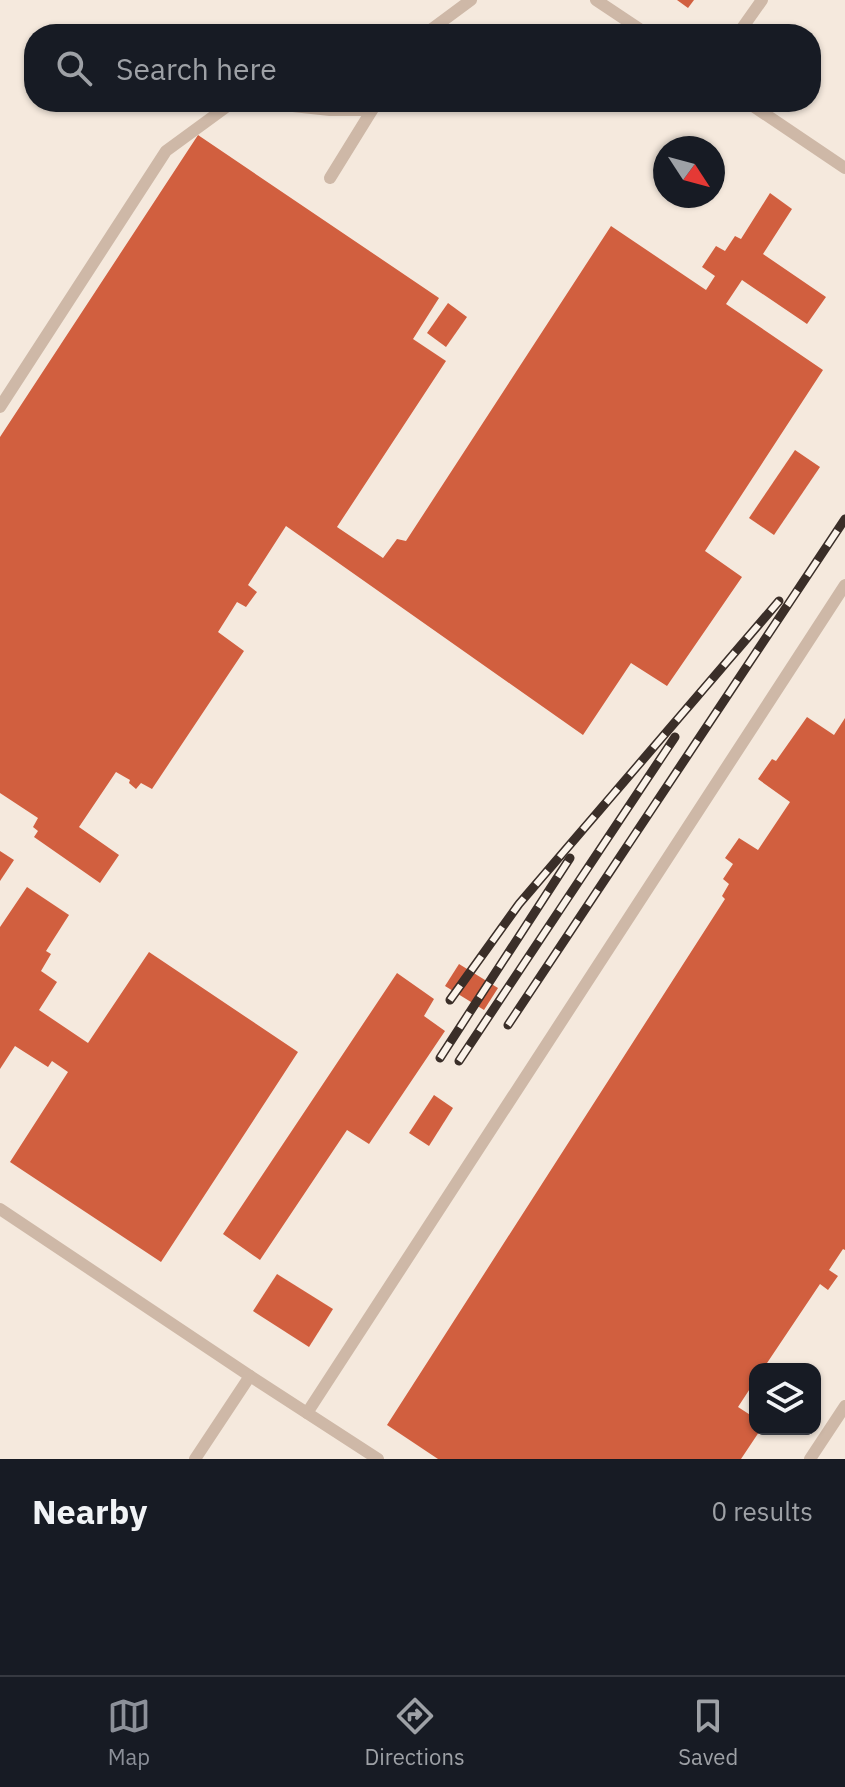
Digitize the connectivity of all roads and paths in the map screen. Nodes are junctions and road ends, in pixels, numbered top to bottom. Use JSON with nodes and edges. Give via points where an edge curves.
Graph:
{"nodes":[{"id":1,"x":471,"y":0,"type":"edge"},
{"id":2,"x":596,"y":0,"type":"edge"},
{"id":3,"x":762,"y":0,"type":"edge"},
{"id":4,"x":439,"y":24,"type":"edge"},
{"id":5,"x":632,"y":24,"type":"edge"},
{"id":6,"x":745,"y":24,"type":"edge"},
{"id":7,"x":219,"y":112,"type":"edge"},
{"id":8,"x":370,"y":112,"type":"edge"},
{"id":9,"x":762,"y":112,"type":"edge"},
{"id":10,"x":845,"y":168,"type":"edge"},
{"id":11,"x":330,"y":178,"type":"dead end"},
{"id":12,"x":0,"y":407,"type":"edge"},
{"id":13,"x":845,"y":585,"type":"edge"},
{"id":14,"x":0,"y":1209,"type":"edge"},
{"id":15,"x":250,"y":1376,"type":"junction"},
{"id":16,"x":845,"y":1406,"type":"edge"},
{"id":17,"x":307,"y":1413,"type":"junction"},
{"id":18,"x":195,"y":1459,"type":"edge"},
{"id":19,"x":378,"y":1459,"type":"edge"},
{"id":20,"x":810,"y":1459,"type":"edge"}],
"edges":[{"from":1,"to":4,"type":"lane"},
{"from":2,"to":5,"type":"lane"},
{"from":3,"to":6,"type":"lane"},
{"from":7,"to":12,"type":"lane","via":[[166,151]]},
{"from":8,"to":11,"type":"lane"},
{"from":9,"to":10,"type":"lane"},
{"from":13,"to":17,"type":"lane"},
{"from":14,"to":15,"type":"lane"},
{"from":15,"to":17,"type":"lane"},
{"from":15,"to":18,"type":"lane"},
{"from":16,"to":20,"type":"lane"},
{"from":17,"to":19,"type":"lane"}]}
